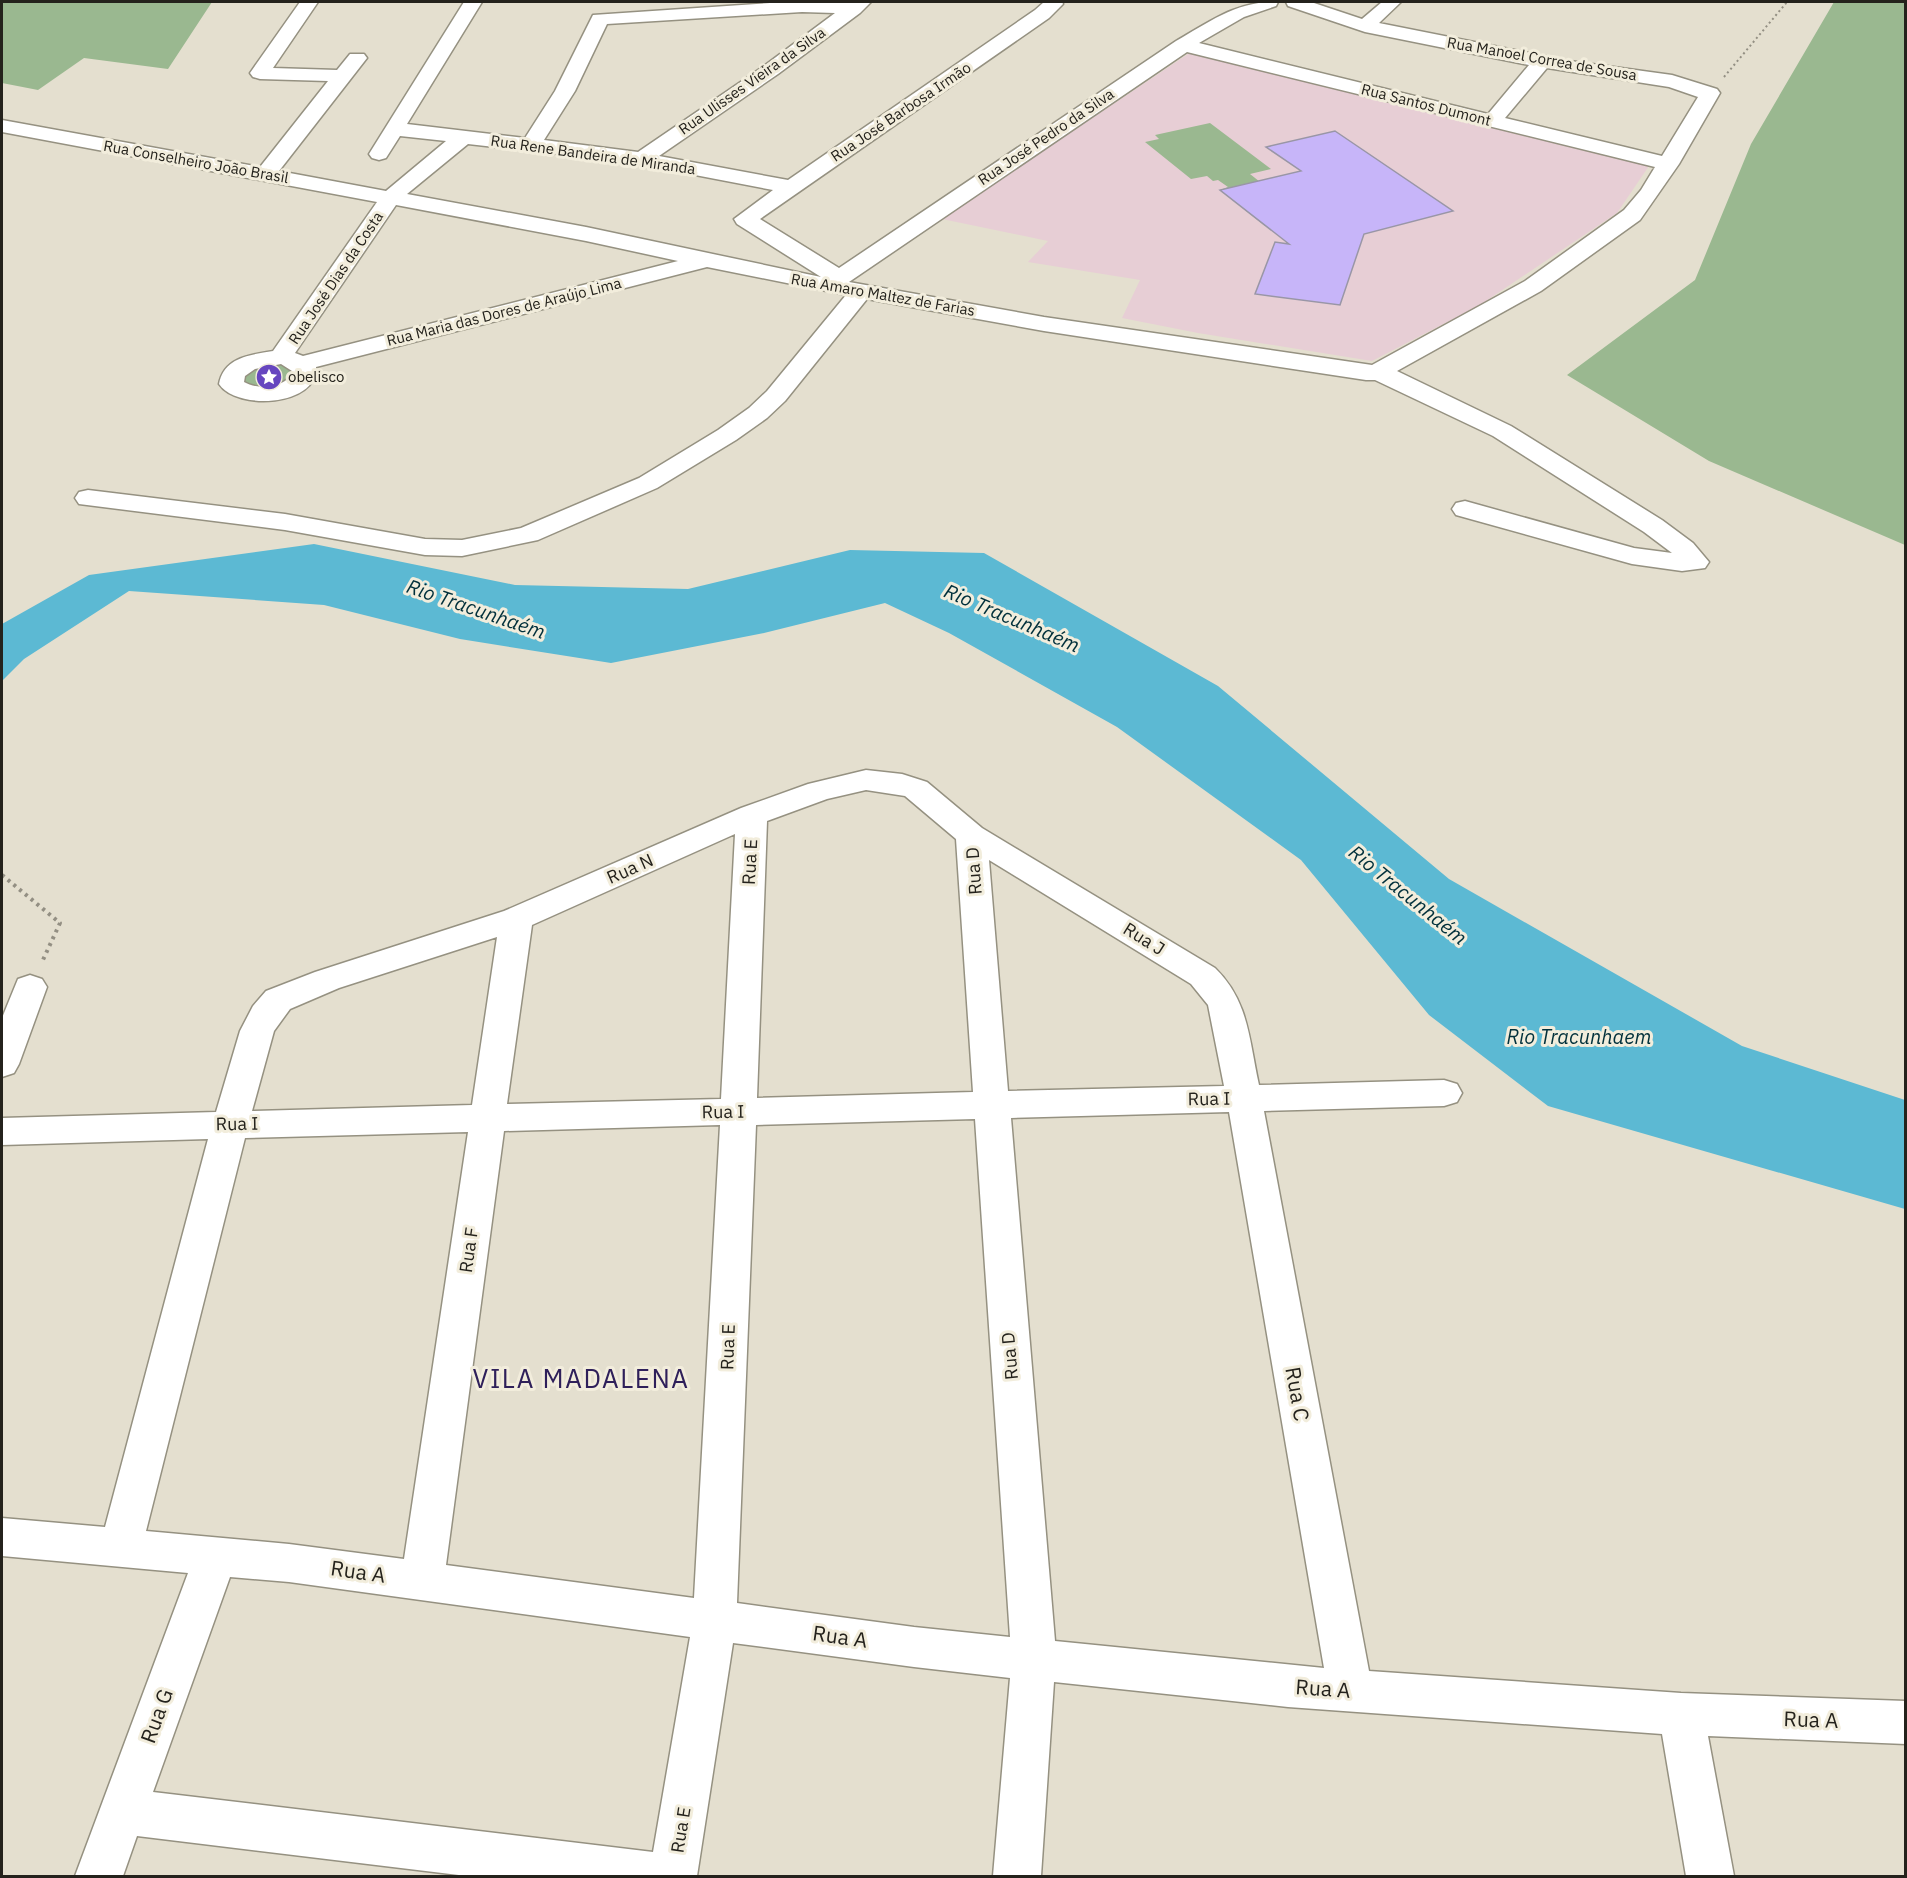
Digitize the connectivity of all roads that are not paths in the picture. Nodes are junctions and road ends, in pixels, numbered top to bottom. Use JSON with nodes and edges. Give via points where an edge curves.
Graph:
{"nodes":[{"id":1,"x":309,"y":2,"type":"edge"},
{"id":2,"x":473,"y":2,"type":"edge"},
{"id":3,"x":1053,"y":2,"type":"edge"},
{"id":4,"x":1269,"y":2,"type":"edge"},
{"id":5,"x":1295,"y":2,"type":"edge"},
{"id":6,"x":1392,"y":2,"type":"edge"},
{"id":7,"x":857,"y":5,"type":"edge"},
{"id":8,"x":1365,"y":26,"type":"junction"},
{"id":9,"x":1183,"y":45,"type":"junction"},
{"id":10,"x":357,"y":58,"type":"dead end"},
{"id":11,"x":1543,"y":61,"type":"junction"},
{"id":12,"x":343,"y":76,"type":"junction"},
{"id":13,"x":1492,"y":121,"type":"junction"},
{"id":14,"x":2,"y":126,"type":"edge"},
{"id":15,"x":394,"y":129,"type":"junction"},
{"id":16,"x":462,"y":138,"type":"junction"},
{"id":17,"x":531,"y":145,"type":"junction"},
{"id":18,"x":379,"y":154,"type":"dead end"},
{"id":19,"x":641,"y":159,"type":"junction"},
{"id":20,"x":1669,"y":164,"type":"junction"},
{"id":21,"x":265,"y":175,"type":"junction"},
{"id":22,"x":790,"y":186,"type":"junction"},
{"id":23,"x":390,"y":198,"type":"junction"},
{"id":24,"x":707,"y":260,"type":"junction"},
{"id":25,"x":834,"y":281,"type":"junction"},
{"id":26,"x":861,"y":291,"type":"junction"},
{"id":27,"x":291,"y":361,"type":"joint"},
{"id":28,"x":1378,"y":372,"type":"junction"},
{"id":29,"x":88,"y":498,"type":"dead end"},
{"id":30,"x":1465,"y":509,"type":"dead end"},
{"id":31,"x":752,"y":815,"type":"junction"},
{"id":32,"x":971,"y":835,"type":"junction"},
{"id":33,"x":516,"y":920,"type":"junction"},
{"id":34,"x":30,"y":987,"type":"road end"},
{"id":35,"x":2,"y":1064,"type":"edge"},
{"id":36,"x":1444,"y":1093,"type":"dead end"},
{"id":37,"x":1244,"y":1098,"type":"junction"},
{"id":38,"x":991,"y":1105,"type":"junction"},
{"id":39,"x":737,"y":1111,"type":"junction"},
{"id":40,"x":488,"y":1118,"type":"junction"},
{"id":41,"x":230,"y":1125,"type":"junction"},
{"id":42,"x":2,"y":1131,"type":"edge"},
{"id":43,"x":2,"y":1537,"type":"edge"},
{"id":44,"x":121,"y":1547,"type":"junction"},
{"id":45,"x":216,"y":1556,"type":"junction"},
{"id":46,"x":422,"y":1581,"type":"junction"},
{"id":47,"x":715,"y":1620,"type":"junction"},
{"id":48,"x":1034,"y":1659,"type":"junction"},
{"id":49,"x":1350,"y":1690,"type":"junction"},
{"id":50,"x":1681,"y":1714,"type":"junction"},
{"id":51,"x":1905,"y":1723,"type":"edge"},
{"id":52,"x":123,"y":1811,"type":"junction"},
{"id":53,"x":99,"y":1876,"type":"edge"},
{"id":54,"x":654,"y":1876,"type":"edge"},
{"id":55,"x":674,"y":1876,"type":"edge"},
{"id":56,"x":1017,"y":1876,"type":"edge"},
{"id":57,"x":1710,"y":1876,"type":"edge"}],
"edges":[{"from":1,"to":12,"type":"street","via":[[260,73]]},
{"from":2,"to":15,"type":"street"},
{"from":3,"to":22,"type":"street","name":"Rua José Barbosa Irmão","via":[[1042,14],[943,84]]},
{"from":4,"to":9,"type":"street","name":"Rua José Pedro da Silva","via":[[1237,14]]},
{"from":5,"to":8,"type":"street","name":"Rua Manoel Correa de Sousa"},
{"from":6,"to":8,"type":"street"},
{"from":7,"to":17,"type":"street","via":[[600,19],[566,91]]},
{"from":7,"to":19,"type":"street","name":"Rua Ulisses Vieira da Silva","via":[[771,70]]},
{"from":8,"to":11,"type":"street","name":"Rua Manoel Correa de Sousa"},
{"from":9,"to":13,"type":"street","name":"Rua Santos Dumont"},
{"from":9,"to":25,"type":"street","name":"Rua José Pedro da Silva"},
{"from":10,"to":12,"type":"street"},
{"from":11,"to":13,"type":"street"},
{"from":11,"to":20,"type":"street","name":"Rua Manoel Correa de Sousa","via":[[1672,81],[1695,92],[1710,93]]},
{"from":12,"to":21,"type":"street"},
{"from":13,"to":20,"type":"street","name":"Rua Santos Dumont"},
{"from":14,"to":21,"type":"street","name":"Rua Conselheiro João Brasil"},
{"from":15,"to":16,"type":"street","name":"Rua Rene Bandeira de Miranda"},
{"from":15,"to":18,"type":"street"},
{"from":16,"to":17,"type":"street","name":"Rua Rene Bandeira de Miranda"},
{"from":16,"to":23,"type":"street","name":"Rua José Dias da Costa"},
{"from":17,"to":19,"type":"street","name":"Rua Rene Bandeira de Miranda"},
{"from":19,"to":22,"type":"street","name":"Rua Rene Bandeira de Miranda"},
{"from":20,"to":28,"type":"street","via":[[1632,215],[1533,286]]},
{"from":21,"to":23,"type":"street","name":"Rua Conselheiro João Brasil"},
{"from":22,"to":25,"type":"street","name":"Rua José Barbosa Irmão","via":[[745,219]]},
{"from":23,"to":24,"type":"street","name":"Rua Amaro Maltez de Farias"},
{"from":23,"to":27,"type":"street","name":"Rua José Dias da Costa"},
{"from":24,"to":25,"type":"street","name":"Rua Amaro Maltez de Farias"},
{"from":24,"to":27,"type":"street","name":"Rua Maria das Dores de Araújo Lima"},
{"from":25,"to":26,"type":"street","name":"Rua Amaro Maltez de Farias"},
{"from":26,"to":28,"type":"street","name":"Rua Amaro Maltez de Farias","via":[[1349,372]]},
{"from":26,"to":29,"type":"street","via":[[776,396],[728,435],[648,483],[529,534],[462,548],[425,547],[285,522]]},
{"from":28,"to":30,"type":"street","via":[[1502,431],[1653,526],[1695,562],[1632,556]]},
{"from":31,"to":32,"type":"street","name":"Rua N","via":[[843,784],[886,781],[916,789]]},
{"from":31,"to":33,"type":"street","name":"Rua N"},
{"from":31,"to":39,"type":"street","name":"Rua E"},
{"from":32,"to":37,"type":"street","name":"Rua J","via":[[1203,976],[1225,1005]]},
{"from":32,"to":38,"type":"street","name":"Rua D"},
{"from":33,"to":40,"type":"street","name":"Rua F"},
{"from":33,"to":41,"type":"street","name":"Rua N","via":[[309,986],[278,1000],[257,1031]]},
{"from":34,"to":35,"type":"street"},
{"from":36,"to":37,"type":"street","name":"Rua I"},
{"from":37,"to":38,"type":"street","name":"Rua I"},
{"from":37,"to":49,"type":"street","name":"Rua C"},
{"from":38,"to":39,"type":"street","name":"Rua I"},
{"from":38,"to":48,"type":"street","name":"Rua D"},
{"from":39,"to":40,"type":"street","name":"Rua I"},
{"from":39,"to":47,"type":"street","name":"Rua E"},
{"from":40,"to":41,"type":"street","name":"Rua I"},
{"from":40,"to":46,"type":"street","name":"Rua F"},
{"from":41,"to":42,"type":"street","name":"Rua I"},
{"from":41,"to":44,"type":"street"},
{"from":43,"to":44,"type":"street","name":"Rua A"},
{"from":44,"to":45,"type":"street","name":"Rua A"},
{"from":45,"to":46,"type":"street","name":"Rua A"},
{"from":45,"to":52,"type":"street","name":"Rua G"},
{"from":46,"to":47,"type":"street","name":"Rua A"},
{"from":47,"to":48,"type":"street","name":"Rua A"},
{"from":47,"to":55,"type":"street","name":"Rua E"},
{"from":48,"to":49,"type":"street","name":"Rua A"},
{"from":48,"to":56,"type":"street","name":"Rua D"},
{"from":49,"to":50,"type":"street","name":"Rua A"},
{"from":50,"to":51,"type":"street","name":"Rua A"},
{"from":50,"to":57,"type":"street"},
{"from":52,"to":53,"type":"street","name":"Rua G"},
{"from":52,"to":54,"type":"street"}]}
